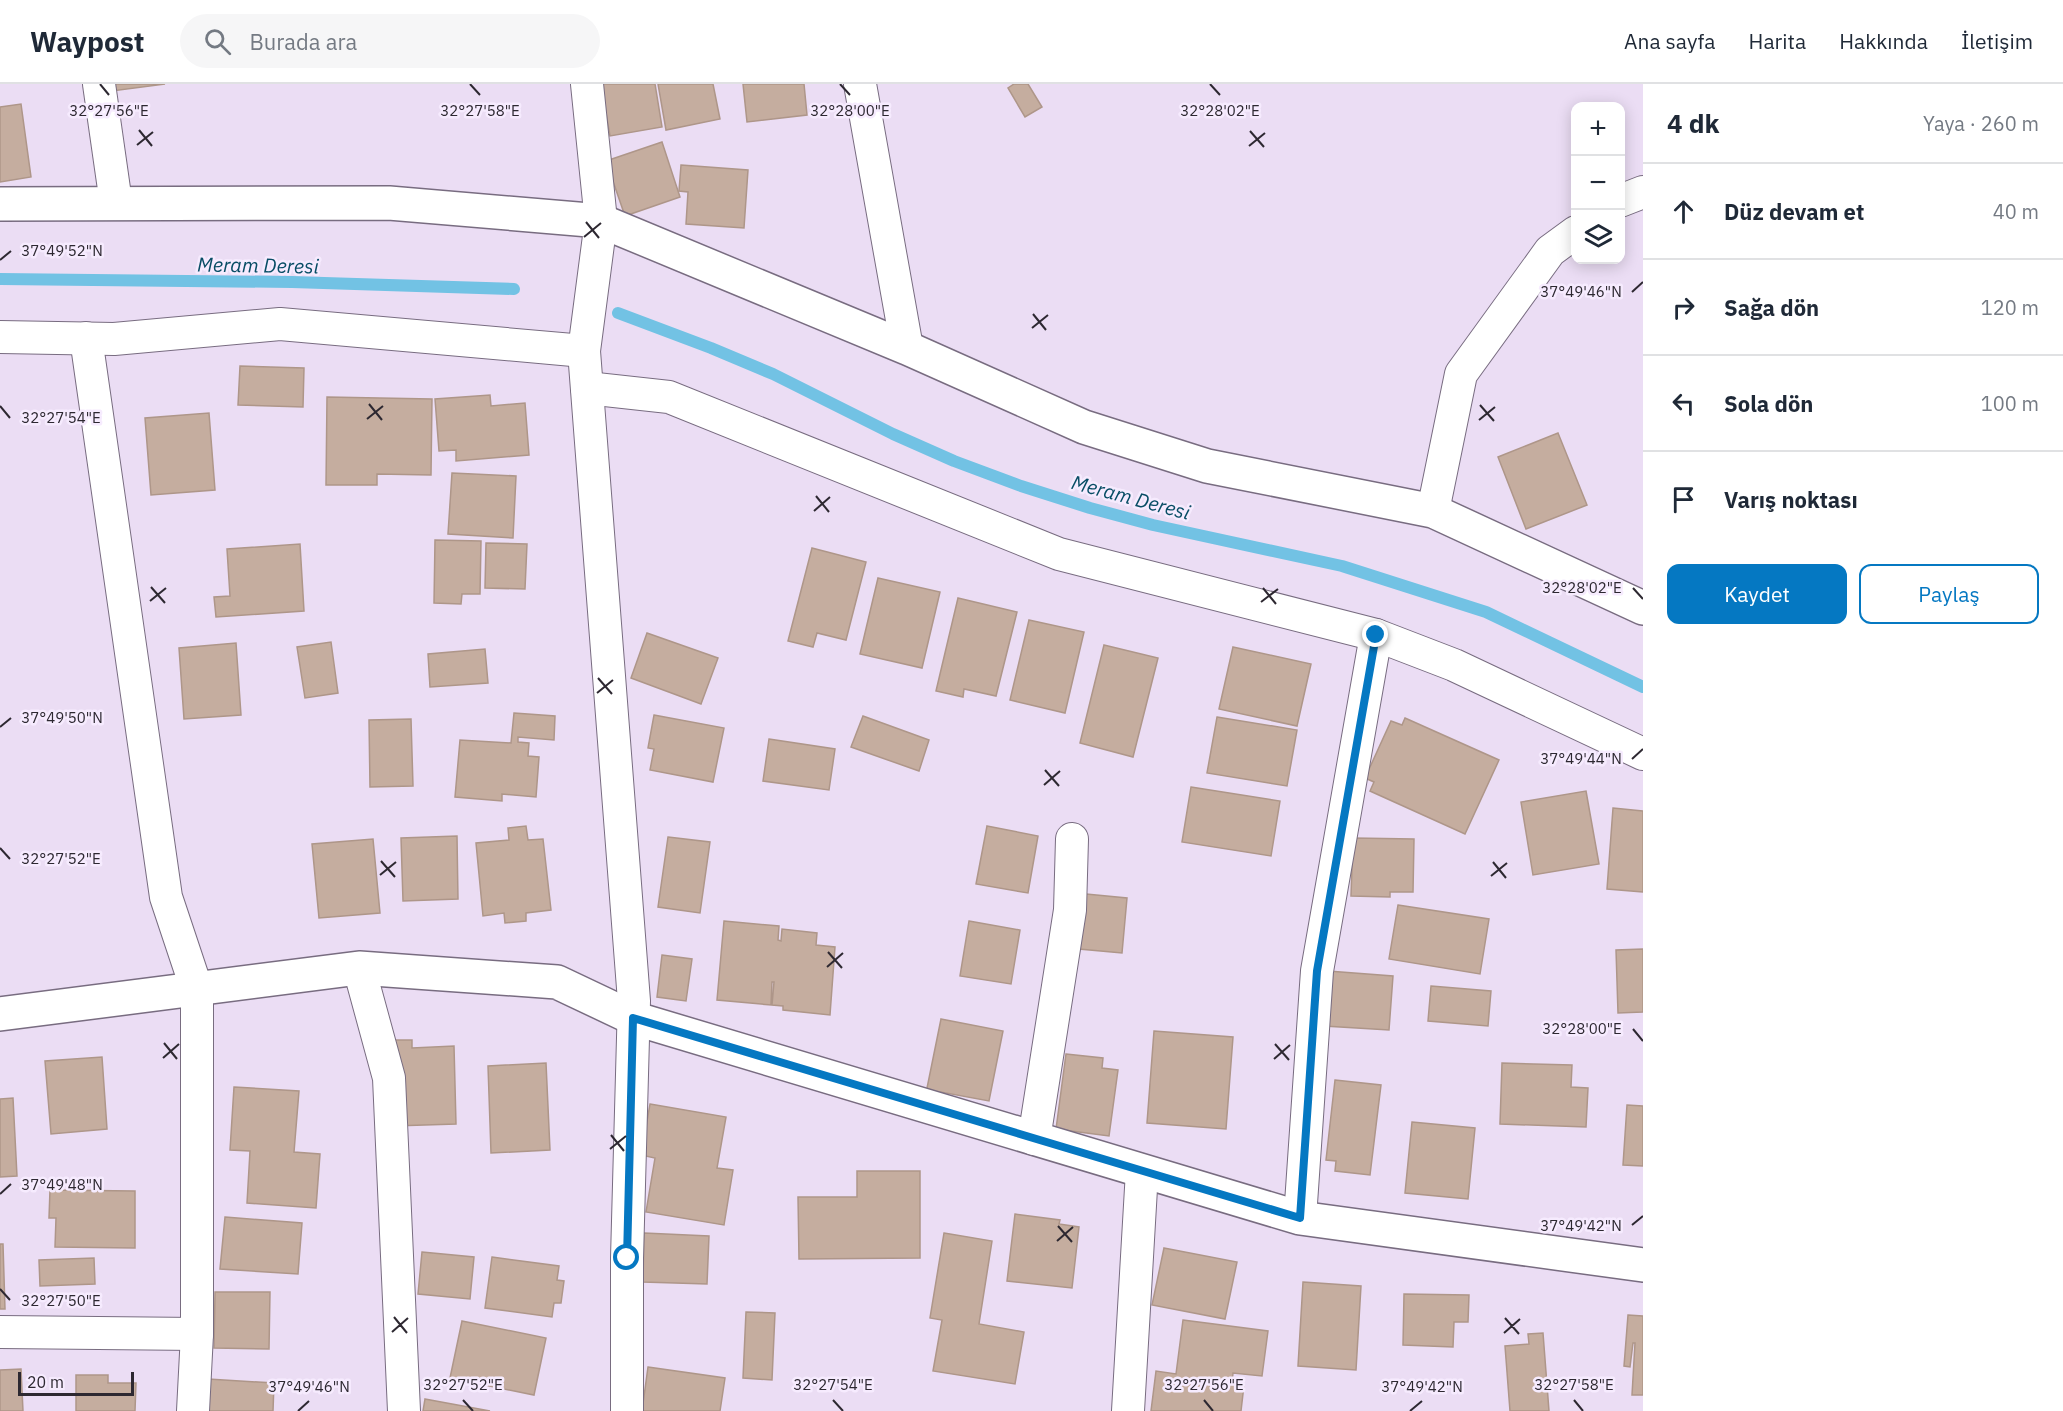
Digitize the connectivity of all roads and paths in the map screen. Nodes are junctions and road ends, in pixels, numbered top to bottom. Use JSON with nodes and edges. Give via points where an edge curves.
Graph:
{"nodes":[{"id":1,"x":99,"y":84,"type":"edge"},
{"id":2,"x":587,"y":84,"type":"edge"},
{"id":3,"x":860,"y":84,"type":"edge"},
{"id":4,"x":1643,"y":192,"type":"edge"},
{"id":5,"x":1625,"y":199,"type":"edge"},
{"id":6,"x":116,"y":203,"type":"junction"},
{"id":7,"x":0,"y":204,"type":"edge"},
{"id":8,"x":601,"y":221,"type":"junction"},
{"id":9,"x":1571,"y":235,"type":"edge"},
{"id":10,"x":0,"y":337,"type":"edge"},
{"id":11,"x":86,"y":338,"type":"junction"},
{"id":12,"x":907,"y":348,"type":"junction"},
{"id":13,"x":584,"y":351,"type":"junction"},
{"id":14,"x":587,"y":388,"type":"junction"},
{"id":15,"x":1433,"y":511,"type":"junction"},
{"id":16,"x":1643,"y":608,"type":"edge"},
{"id":17,"x":1376,"y":635,"type":"junction"},
{"id":18,"x":1643,"y":754,"type":"edge"},
{"id":19,"x":1072,"y":839,"type":"dead end"},
{"id":20,"x":359,"y":968,"type":"junction"},
{"id":21,"x":197,"y":990,"type":"junction"},
{"id":22,"x":0,"y":1014,"type":"edge"},
{"id":23,"x":633,"y":1018,"type":"junction"},
{"id":24,"x":1034,"y":1138,"type":"junction"},
{"id":25,"x":1142,"y":1171,"type":"junction"},
{"id":26,"x":1300,"y":1218,"type":"junction"},
{"id":27,"x":1643,"y":1265,"type":"edge"},
{"id":28,"x":0,"y":1332,"type":"edge"},
{"id":29,"x":197,"y":1334,"type":"junction"},
{"id":30,"x":193,"y":1411,"type":"edge"},
{"id":31,"x":404,"y":1411,"type":"edge"},
{"id":32,"x":627,"y":1411,"type":"edge"},
{"id":33,"x":1128,"y":1411,"type":"edge"}],
"edges":[{"from":1,"to":6,"type":"street"},
{"from":2,"to":8,"type":"street"},
{"from":3,"to":12,"type":"street"},
{"from":4,"to":5,"type":"street"},
{"from":6,"to":7,"type":"street"},
{"from":6,"to":8,"type":"street","via":[[389,203]]},
{"from":8,"to":12,"type":"street"},
{"from":8,"to":13,"type":"street"},
{"from":9,"to":15,"type":"street","via":[[1550,251],[1461,374]]},
{"from":10,"to":11,"type":"street"},
{"from":11,"to":13,"type":"street","via":[[114,339],[280,324]]},
{"from":11,"to":21,"type":"street","via":[[166,897]]},
{"from":12,"to":15,"type":"street","via":[[1084,427],[1207,466]]},
{"from":13,"to":14,"type":"street"},
{"from":14,"to":17,"type":"street","via":[[669,398],[1059,554]]},
{"from":14,"to":23,"type":"street"},
{"from":15,"to":16,"type":"street"},
{"from":17,"to":18,"type":"street","via":[[1454,665]]},
{"from":17,"to":26,"type":"street","via":[[1317,971]]},
{"from":19,"to":24,"type":"street","via":[[1070,910]]},
{"from":20,"to":21,"type":"street"},
{"from":20,"to":23,"type":"street","via":[[557,982]]},
{"from":20,"to":31,"type":"street","via":[[389,1078]]},
{"from":21,"to":22,"type":"street"},
{"from":21,"to":29,"type":"street"},
{"from":23,"to":24,"type":"street"},
{"from":23,"to":32,"type":"street"},
{"from":24,"to":25,"type":"street"},
{"from":25,"to":26,"type":"street"},
{"from":25,"to":33,"type":"street"},
{"from":26,"to":27,"type":"street"},
{"from":28,"to":29,"type":"street"},
{"from":29,"to":30,"type":"street"}]}
